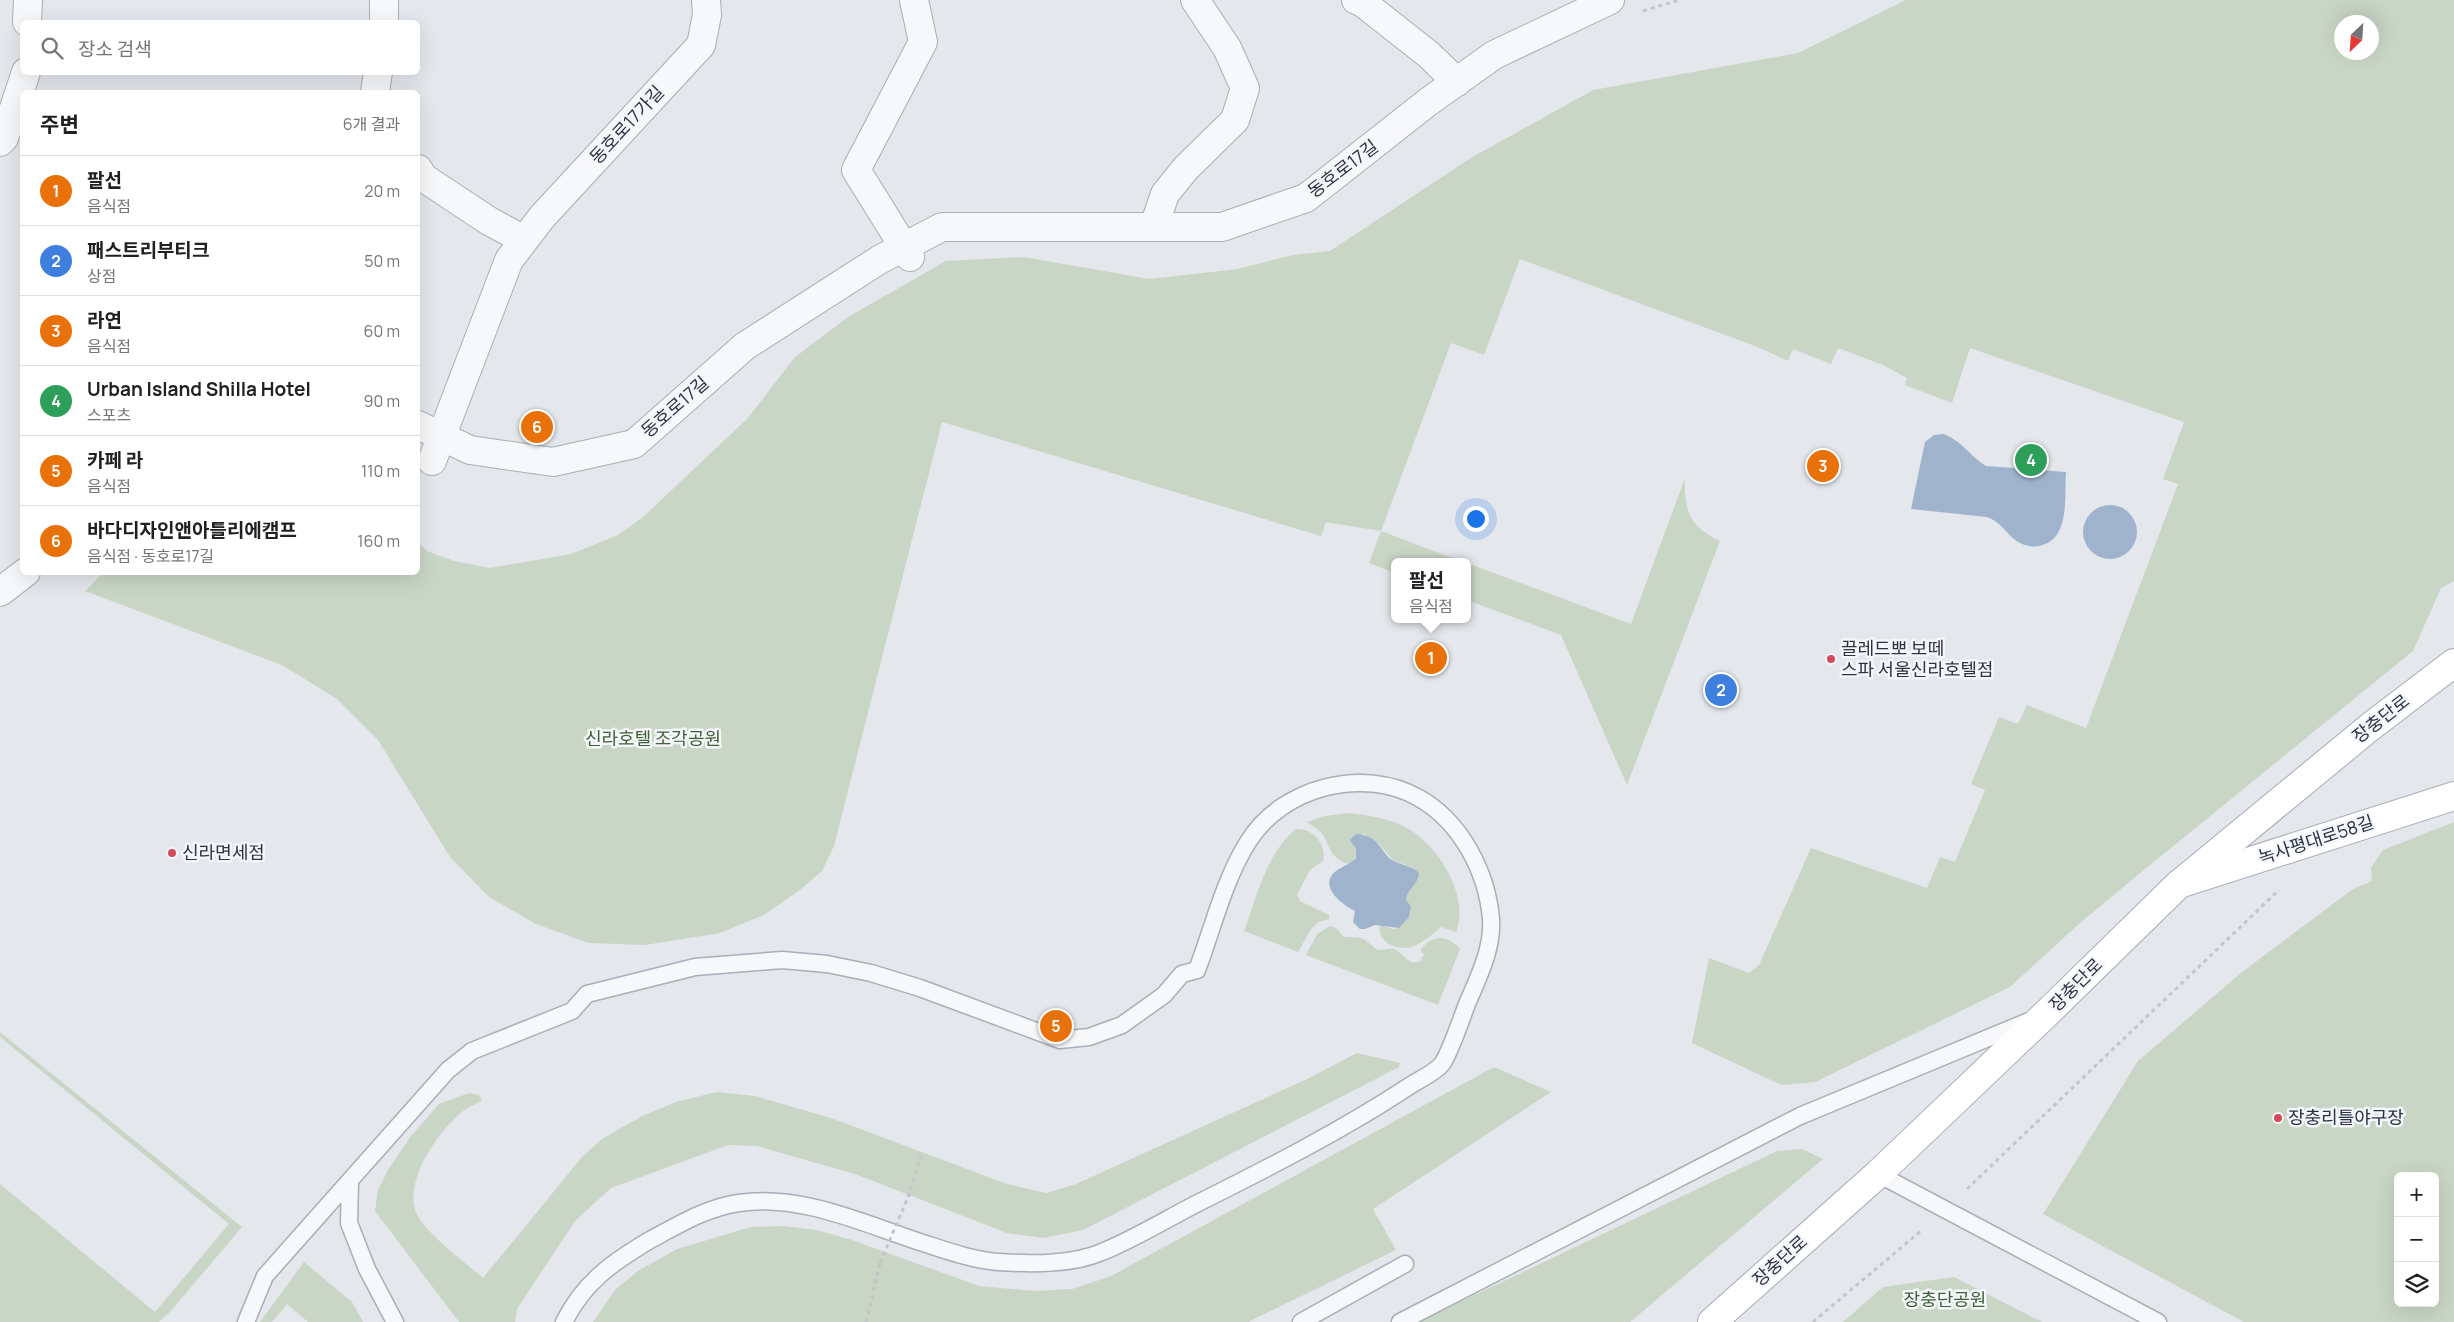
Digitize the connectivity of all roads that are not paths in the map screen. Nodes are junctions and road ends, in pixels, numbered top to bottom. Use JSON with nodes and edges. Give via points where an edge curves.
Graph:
{"nodes":[{"id":1,"x":28,"y":0,"type":"edge"},
{"id":2,"x":384,"y":0,"type":"edge"},
{"id":3,"x":706,"y":0,"type":"edge"},
{"id":4,"x":914,"y":0,"type":"edge"},
{"id":5,"x":1195,"y":0,"type":"edge"},
{"id":6,"x":1356,"y":0,"type":"edge"},
{"id":7,"x":1610,"y":0,"type":"edge"},
{"id":8,"x":27,"y":20,"type":"edge"},
{"id":9,"x":384,"y":20,"type":"edge"},
{"id":10,"x":25,"y":75,"type":"edge"},
{"id":11,"x":378,"y":75,"type":"edge"},
{"id":12,"x":1457,"y":82,"type":"junction"},
{"id":13,"x":20,"y":90,"type":"edge"},
{"id":14,"x":20,"y":90,"type":"edge"},
{"id":15,"x":375,"y":90,"type":"edge"},
{"id":16,"x":0,"y":142,"type":"edge"},
{"id":17,"x":420,"y":172,"type":"edge"},
{"id":18,"x":1154,"y":226,"type":"junction"},
{"id":19,"x":524,"y":240,"type":"junction"},
{"id":20,"x":907,"y":252,"type":"junction"},
{"id":21,"x":430,"y":440,"type":"edge"},
{"id":22,"x":22,"y":575,"type":"edge"},
{"id":23,"x":0,"y":592,"type":"edge"},
{"id":24,"x":2454,"y":663,"type":"edge"},
{"id":25,"x":2454,"y":796,"type":"edge"},
{"id":26,"x":2178,"y":885,"type":"junction"},
{"id":27,"x":2048,"y":1014,"type":"junction"},
{"id":28,"x":1878,"y":1174,"type":"junction"},
{"id":29,"x":350,"y":1182,"type":"junction"},
{"id":30,"x":1406,"y":1264,"type":"dead end"},
{"id":31,"x":246,"y":1322,"type":"edge"},
{"id":32,"x":395,"y":1322,"type":"edge"},
{"id":33,"x":564,"y":1322,"type":"edge"},
{"id":34,"x":1301,"y":1322,"type":"edge"},
{"id":35,"x":1400,"y":1322,"type":"edge"},
{"id":36,"x":1712,"y":1322,"type":"edge"},
{"id":37,"x":2158,"y":1322,"type":"edge"}],
"edges":[{"from":1,"to":8,"type":"street"},
{"from":2,"to":9,"type":"street"},
{"from":3,"to":19,"type":"street","name":"동호로17가길","via":[[707,15],[701,45]]},
{"from":4,"to":20,"type":"street","via":[[923,42],[856,170]]},
{"from":5,"to":18,"type":"street","via":[[1227,48],[1245,88],[1234,120],[1165,194]]},
{"from":6,"to":12,"type":"street","via":[[1428,54]]},
{"from":7,"to":12,"type":"street","name":"동호로17길","via":[[1494,54]]},
{"from":10,"to":13,"type":"street"},
{"from":11,"to":15,"type":"street"},
{"from":12,"to":18,"type":"street","name":"동호로17길","via":[[1306,198],[1222,227]]},
{"from":14,"to":16,"type":"street"},
{"from":17,"to":19,"type":"street","via":[[424,178],[489,221]]},
{"from":18,"to":20,"type":"street","name":"동호로17길","via":[[942,227]]},
{"from":19,"to":21,"type":"street","name":"동호로17가길","via":[[509,260]]},
{"from":20,"to":21,"type":"street","name":"동호로17길","via":[[879,260],[744,346],[634,444],[553,462],[470,450]]},
{"from":22,"to":23,"type":"street"},
{"from":24,"to":26,"type":"main road","name":"장충단로","via":[[2370,727]]},
{"from":25,"to":26,"type":"main road","name":"녹사평대로58길"},
{"from":26,"to":27,"type":"main road","name":"장충단로"},
{"from":27,"to":28,"type":"main road","name":"장충단로"},
{"from":27,"to":35,"type":"lane","via":[[1800,1116]]},
{"from":28,"to":36,"type":"main road","name":"장충단로"},
{"from":28,"to":37,"type":"lane"},
{"from":29,"to":31,"type":"lane","via":[[265,1276]]},
{"from":29,"to":32,"type":"lane","via":[[350,1223],[367,1269]]},
{"from":29,"to":33,"type":"lane","via":[[448,1070],[472,1051],[572,1012],[587,994],[695,967],[791,961],[827,964],[872,973],[920,988],[1060,1040],[1090,1037],[1122,1025],[1164,995],[1182,974],[1197,970],[1248,841],[1276,809],[1309,791],[1344,783],[1381,785],[1418,797],[1448,820],[1471,852],[1483,883],[1491,921],[1488,948],[1442,1064],[1393,1097],[1279,1162],[1099,1254],[1066,1261],[994,1262],[948,1252],[808,1205],[772,1201],[738,1203],[703,1213],[613,1262],[574,1303]]},
{"from":30,"to":34,"type":"lane"}]}
